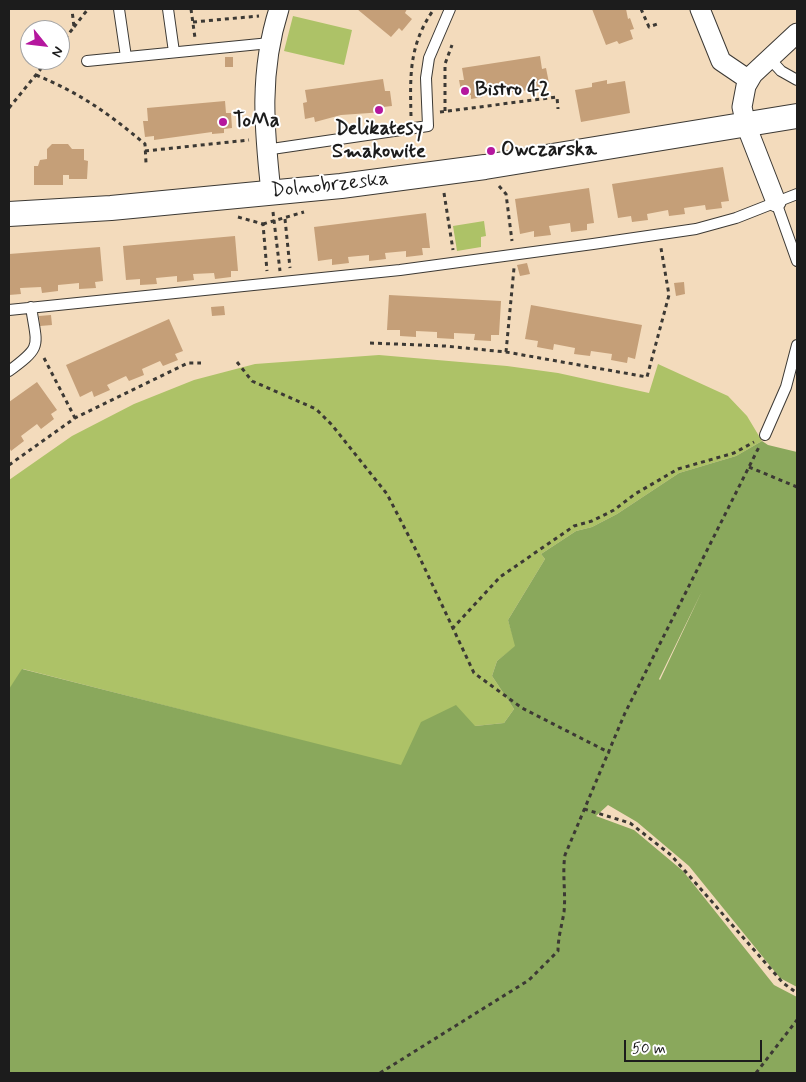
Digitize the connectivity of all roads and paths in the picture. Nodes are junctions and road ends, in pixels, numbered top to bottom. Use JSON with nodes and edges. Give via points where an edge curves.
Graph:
{"nodes":[{"id":1,"x":88,"y":9,"type":"edge"},
{"id":2,"x":119,"y":9,"type":"edge"},
{"id":3,"x":168,"y":9,"type":"edge"},
{"id":4,"x":191,"y":9,"type":"edge"},
{"id":5,"x":434,"y":9,"type":"edge"},
{"id":6,"x":450,"y":9,"type":"edge"},
{"id":7,"x":641,"y":9,"type":"edge"},
{"id":8,"x":700,"y":9,"type":"edge"},
{"id":9,"x":72,"y":10,"type":"edge"},
{"id":10,"x":271,"y":13,"type":"edge"},
{"id":11,"x":193,"y":22,"type":"junction"},
{"id":12,"x":660,"y":23,"type":"dead end"},
{"id":13,"x":74,"y":28,"type":"junction"},
{"id":14,"x":70,"y":33,"type":"edge"},
{"id":15,"x":797,"y":33,"type":"edge"},
{"id":16,"x":452,"y":42,"type":"dead end"},
{"id":17,"x":270,"y":43,"type":"junction"},
{"id":18,"x":196,"y":50,"type":"junction"},
{"id":19,"x":174,"y":52,"type":"junction"},
{"id":20,"x":126,"y":57,"type":"junction"},
{"id":21,"x":770,"y":59,"type":"junction"},
{"id":22,"x":87,"y":61,"type":"dead end"},
{"id":23,"x":40,"y":70,"type":"edge"},
{"id":24,"x":36,"y":75,"type":"junction"},
{"id":25,"x":749,"y":80,"type":"junction"},
{"id":26,"x":797,"y":80,"type":"edge"},
{"id":27,"x":9,"y":108,"type":"edge"},
{"id":28,"x":558,"y":109,"type":"dead end"},
{"id":29,"x":445,"y":111,"type":"junction"},
{"id":30,"x":428,"y":114,"type":"junction"},
{"id":31,"x":411,"y":116,"type":"junction"},
{"id":32,"x":797,"y":116,"type":"edge"},
{"id":33,"x":406,"y":117,"type":"dead end"},
{"id":34,"x":746,"y":125,"type":"junction"},
{"id":35,"x":259,"y":145,"type":"junction"},
{"id":36,"x":145,"y":150,"type":"junction"},
{"id":37,"x":146,"y":163,"type":"dead end"},
{"id":38,"x":483,"y":167,"type":"junction"},
{"id":39,"x":437,"y":173,"type":"junction"},
{"id":40,"x":271,"y":192,"type":"junction"},
{"id":41,"x":797,"y":194,"type":"edge"},
{"id":42,"x":776,"y":202,"type":"junction"},
{"id":43,"x":237,"y":209,"type":"dead end"},
{"id":44,"x":9,"y":214,"type":"edge"},
{"id":45,"x":274,"y":222,"type":"junction"},
{"id":46,"x":263,"y":224,"type":"junction"},
{"id":47,"x":659,"y":234,"type":"junction"},
{"id":48,"x":514,"y":255,"type":"junction"},
{"id":49,"x":797,"y":261,"type":"edge"},
{"id":50,"x":455,"y":263,"type":"junction"},
{"id":51,"x":286,"y":281,"type":"junction"},
{"id":52,"x":268,"y":283,"type":"junction"},
{"id":53,"x":31,"y":307,"type":"junction"},
{"id":54,"x":9,"y":310,"type":"edge"},
{"id":55,"x":370,"y":343,"type":"dead end"},
{"id":56,"x":36,"y":345,"type":"junction"},
{"id":57,"x":797,"y":345,"type":"edge"},
{"id":58,"x":506,"y":352,"type":"junction"},
{"id":59,"x":201,"y":362,"type":"dead end"},
{"id":60,"x":237,"y":362,"type":"dead end"},
{"id":61,"x":9,"y":371,"type":"edge"},
{"id":62,"x":75,"y":418,"type":"junction"},
{"id":63,"x":765,"y":435,"type":"junction"},
{"id":64,"x":9,"y":465,"type":"edge"},
{"id":65,"x":749,"y":467,"type":"junction"},
{"id":66,"x":797,"y":487,"type":"edge"},
{"id":67,"x":452,"y":629,"type":"junction"},
{"id":68,"x":610,"y":753,"type":"junction"},
{"id":69,"x":584,"y":809,"type":"junction"},
{"id":70,"x":797,"y":993,"type":"edge"},
{"id":71,"x":797,"y":1020,"type":"edge"},
{"id":72,"x":380,"y":1073,"type":"edge"},
{"id":73,"x":756,"y":1073,"type":"edge"}],
"edges":[{"from":1,"to":13,"type":"path"},
{"from":2,"to":20,"type":"lane"},
{"from":3,"to":19,"type":"lane"},
{"from":4,"to":11,"type":"path"},
{"from":5,"to":31,"type":"path","via":[[420,30],[410,71]]},
{"from":6,"to":30,"type":"lane","via":[[429,58],[426,78]]},
{"from":7,"to":12,"type":"path","via":[[649,27]]},
{"from":8,"to":25,"type":"street","via":[[721,61]]},
{"from":9,"to":13,"type":"path"},
{"from":10,"to":11,"type":"path"},
{"from":10,"to":17,"type":"street"},
{"from":11,"to":18,"type":"path"},
{"from":13,"to":14,"type":"path"},
{"from":15,"to":21,"type":"street"},
{"from":16,"to":29,"type":"path","via":[[445,64]]},
{"from":17,"to":18,"type":"lane"},
{"from":17,"to":35,"type":"street"},
{"from":18,"to":19,"type":"lane"},
{"from":19,"to":20,"type":"lane"},
{"from":20,"to":22,"type":"lane"},
{"from":21,"to":25,"type":"street"},
{"from":21,"to":26,"type":"lane","via":[[781,71]]},
{"from":23,"to":24,"type":"path"},
{"from":24,"to":27,"type":"path"},
{"from":24,"to":36,"type":"path","via":[[69,88],[112,117],[145,144]]},
{"from":25,"to":34,"type":"street","via":[[742,107]]},
{"from":28,"to":29,"type":"path","via":[[557,97]]},
{"from":29,"to":30,"type":"path"},
{"from":30,"to":31,"type":"path"},
{"from":30,"to":35,"type":"lane","via":[[428,126]]},
{"from":31,"to":33,"type":"path"},
{"from":32,"to":34,"type":"street","name":"Dolnobrzeska"},
{"from":34,"to":38,"type":"street","name":"Dolnobrzeska"},
{"from":34,"to":42,"type":"street"},
{"from":35,"to":36,"type":"path"},
{"from":35,"to":40,"type":"street"},
{"from":36,"to":37,"type":"path"},
{"from":38,"to":39,"type":"street","name":"Dolnobrzeska"},
{"from":38,"to":48,"type":"path","via":[[506,194]]},
{"from":39,"to":40,"type":"street","name":"Dolnobrzeska"},
{"from":39,"to":50,"type":"path","via":[[447,203]]},
{"from":40,"to":44,"type":"street","name":"Dolnobrzeska","via":[[111,208]]},
{"from":40,"to":45,"type":"path"},
{"from":41,"to":42,"type":"lane"},
{"from":42,"to":47,"type":"lane","via":[[696,229]]},
{"from":42,"to":49,"type":"lane"},
{"from":43,"to":46,"type":"path","via":[[239,218]]},
{"from":45,"to":46,"type":"path"},
{"from":45,"to":51,"type":"path"},
{"from":45,"to":51,"type":"path","via":[[285,219]]},
{"from":46,"to":52,"type":"path"},
{"from":47,"to":48,"type":"lane"},
{"from":47,"to":58,"type":"path","via":[[669,295],[647,377]]},
{"from":48,"to":50,"type":"lane"},
{"from":48,"to":58,"type":"path"},
{"from":50,"to":51,"type":"lane"},
{"from":51,"to":52,"type":"lane"},
{"from":52,"to":53,"type":"lane"},
{"from":53,"to":54,"type":"lane"},
{"from":53,"to":56,"type":"lane"},
{"from":55,"to":58,"type":"path"},
{"from":56,"to":61,"type":"lane","via":[[31,355]]},
{"from":56,"to":62,"type":"path"},
{"from":57,"to":63,"type":"lane","via":[[786,387]]},
{"from":59,"to":62,"type":"path","via":[[188,364]]},
{"from":60,"to":67,"type":"path","via":[[252,381],[316,409],[332,425],[387,494]]},
{"from":62,"to":64,"type":"path"},
{"from":63,"to":65,"type":"path"},
{"from":63,"to":67,"type":"path","via":[[734,453],[678,470],[614,510],[574,526],[500,577]]},
{"from":65,"to":66,"type":"path"},
{"from":65,"to":68,"type":"path","via":[[625,713]]},
{"from":67,"to":68,"type":"path","via":[[474,674],[522,708]]},
{"from":68,"to":69,"type":"path"},
{"from":69,"to":70,"type":"path","via":[[630,823],[672,855],[783,983]]},
{"from":69,"to":72,"type":"path","via":[[565,855],[564,911],[558,951],[529,980]]},
{"from":71,"to":73,"type":"path"}]}
